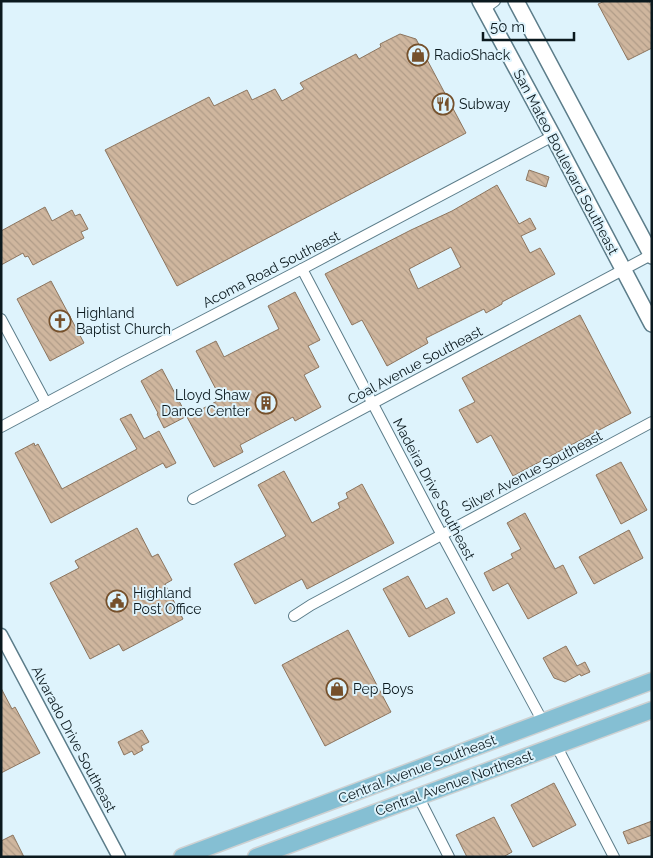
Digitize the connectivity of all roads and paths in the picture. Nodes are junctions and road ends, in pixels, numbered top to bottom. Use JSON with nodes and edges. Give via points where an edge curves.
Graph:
{"nodes":[{"id":1,"x":516,"y":1,"type":"edge"},
{"id":2,"x":486,"y":4,"type":"edge"},
{"id":3,"x":553,"y":136,"type":"junction"},
{"id":4,"x":651,"y":255,"type":"edge"},
{"id":5,"x":302,"y":269,"type":"junction"},
{"id":6,"x":623,"y":270,"type":"junction"},
{"id":7,"x":1,"y":319,"type":"edge"},
{"id":8,"x":652,"y":324,"type":"edge"},
{"id":9,"x":46,"y":403,"type":"junction"},
{"id":10,"x":373,"y":403,"type":"junction"},
{"id":11,"x":652,"y":422,"type":"edge"},
{"id":12,"x":1,"y":427,"type":"edge"},
{"id":13,"x":193,"y":499,"type":"dead end"},
{"id":14,"x":442,"y":535,"type":"junction"},
{"id":15,"x":294,"y":616,"type":"dead end"},
{"id":16,"x":1,"y":635,"type":"edge"},
{"id":17,"x":652,"y":681,"type":"edge"},
{"id":18,"x":652,"y":710,"type":"edge"},
{"id":19,"x":542,"y":722,"type":"junction"},
{"id":20,"x":556,"y":745,"type":"junction"},
{"id":21,"x":418,"y":796,"type":"junction"},
{"id":22,"x":281,"y":852,"type":"edge"},
{"id":23,"x":120,"y":857,"type":"edge"},
{"id":24,"x":182,"y":857,"type":"edge"},
{"id":25,"x":256,"y":857,"type":"edge"},
{"id":26,"x":449,"y":857,"type":"edge"},
{"id":27,"x":614,"y":857,"type":"edge"}],
"edges":[{"from":1,"to":4,"type":"main road"},
{"from":2,"to":3,"type":"main road","name":"San Mateo Boulevard Southeast"},
{"from":3,"to":5,"type":"street","name":"Acoma Road Southeast"},
{"from":3,"to":6,"type":"main road","name":"San Mateo Boulevard Southeast"},
{"from":4,"to":6,"type":"street","name":"Coal Avenue Southeast"},
{"from":5,"to":9,"type":"street","name":"Acoma Road Southeast"},
{"from":5,"to":10,"type":"street","name":"Madeira Drive Southeast"},
{"from":6,"to":8,"type":"main road","name":"San Mateo Boulevard Southeast"},
{"from":6,"to":10,"type":"street","name":"Coal Avenue Southeast"},
{"from":7,"to":9,"type":"street"},
{"from":9,"to":12,"type":"street","name":"Acoma Road Southeast"},
{"from":10,"to":13,"type":"street","name":"Coal Avenue Southeast"},
{"from":10,"to":14,"type":"street","name":"Madeira Drive Southeast"},
{"from":11,"to":14,"type":"street","name":"Silver Avenue Southeast"},
{"from":14,"to":15,"type":"street","name":"Silver Avenue Southeast"},
{"from":14,"to":19,"type":"street","name":"Madeira Drive Southeast"},
{"from":16,"to":23,"type":"street","name":"Alvarado Drive Southeast"},
{"from":17,"to":19,"type":"main road","name":"Central Avenue Southeast"},
{"from":18,"to":20,"type":"main road","name":"Central Avenue Northeast"},
{"from":19,"to":24,"type":"main road","name":"Central Avenue Southeast"},
{"from":20,"to":21,"type":"main road","name":"Central Avenue Northeast"},
{"from":20,"to":27,"type":"street"},
{"from":21,"to":22,"type":"main road","name":"Central Avenue Northeast"},
{"from":21,"to":26,"type":"street"},
{"from":22,"to":25,"type":"main road","name":"Central Avenue Northeast"}]}
